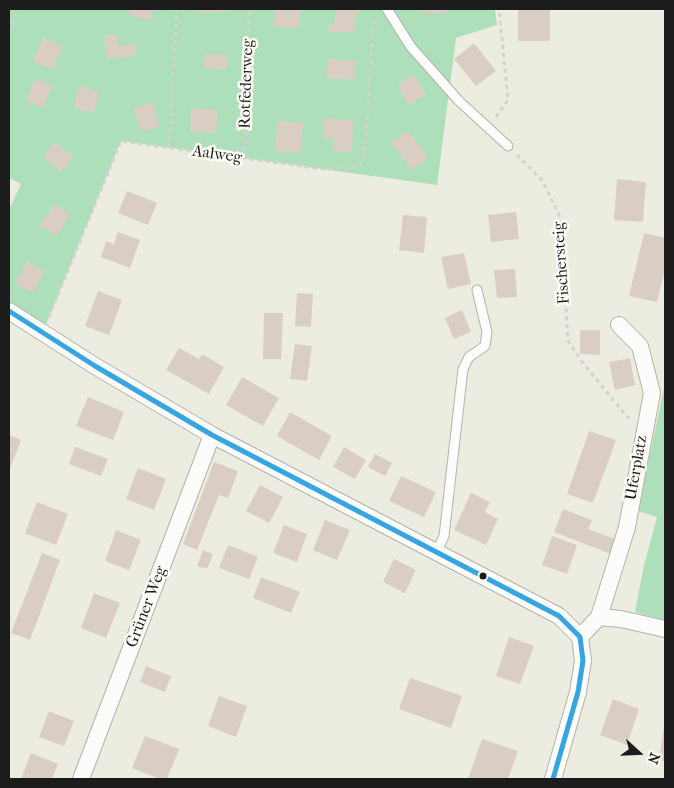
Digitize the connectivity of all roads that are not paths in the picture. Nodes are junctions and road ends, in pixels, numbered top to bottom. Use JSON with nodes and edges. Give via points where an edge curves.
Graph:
{"nodes":[{"id":1,"x":387,"y":9,"type":"edge"},
{"id":2,"x":508,"y":146,"type":"road end"},
{"id":3,"x":477,"y":290,"type":"dead end"},
{"id":4,"x":9,"y":311,"type":"edge"},
{"id":5,"x":619,"y":325,"type":"dead end"},
{"id":6,"x":212,"y":435,"type":"junction"},
{"id":7,"x":437,"y":551,"type":"junction"},
{"id":8,"x":599,"y":617,"type":"junction"},
{"id":9,"x":665,"y":629,"type":"edge"},
{"id":10,"x":580,"y":637,"type":"junction"},
{"id":11,"x":82,"y":779,"type":"edge"},
{"id":12,"x":553,"y":779,"type":"edge"}],
"edges":[{"from":1,"to":2,"type":"lane","via":[[411,47],[459,101]]},
{"from":3,"to":7,"type":"lane","via":[[487,332],[484,346],[469,357],[463,369],[444,536]]},
{"from":4,"to":6,"type":"street"},
{"from":5,"to":8,"type":"street","name":"Uferplatz","via":[[640,346],[652,393],[627,527]]},
{"from":6,"to":7,"type":"street"},
{"from":6,"to":11,"type":"street","name":"Grüner Weg"},
{"from":7,"to":10,"type":"street","via":[[559,616]]},
{"from":8,"to":9,"type":"street"},
{"from":8,"to":10,"type":"street"},
{"from":10,"to":12,"type":"street","via":[[583,661],[578,692]]}]}
